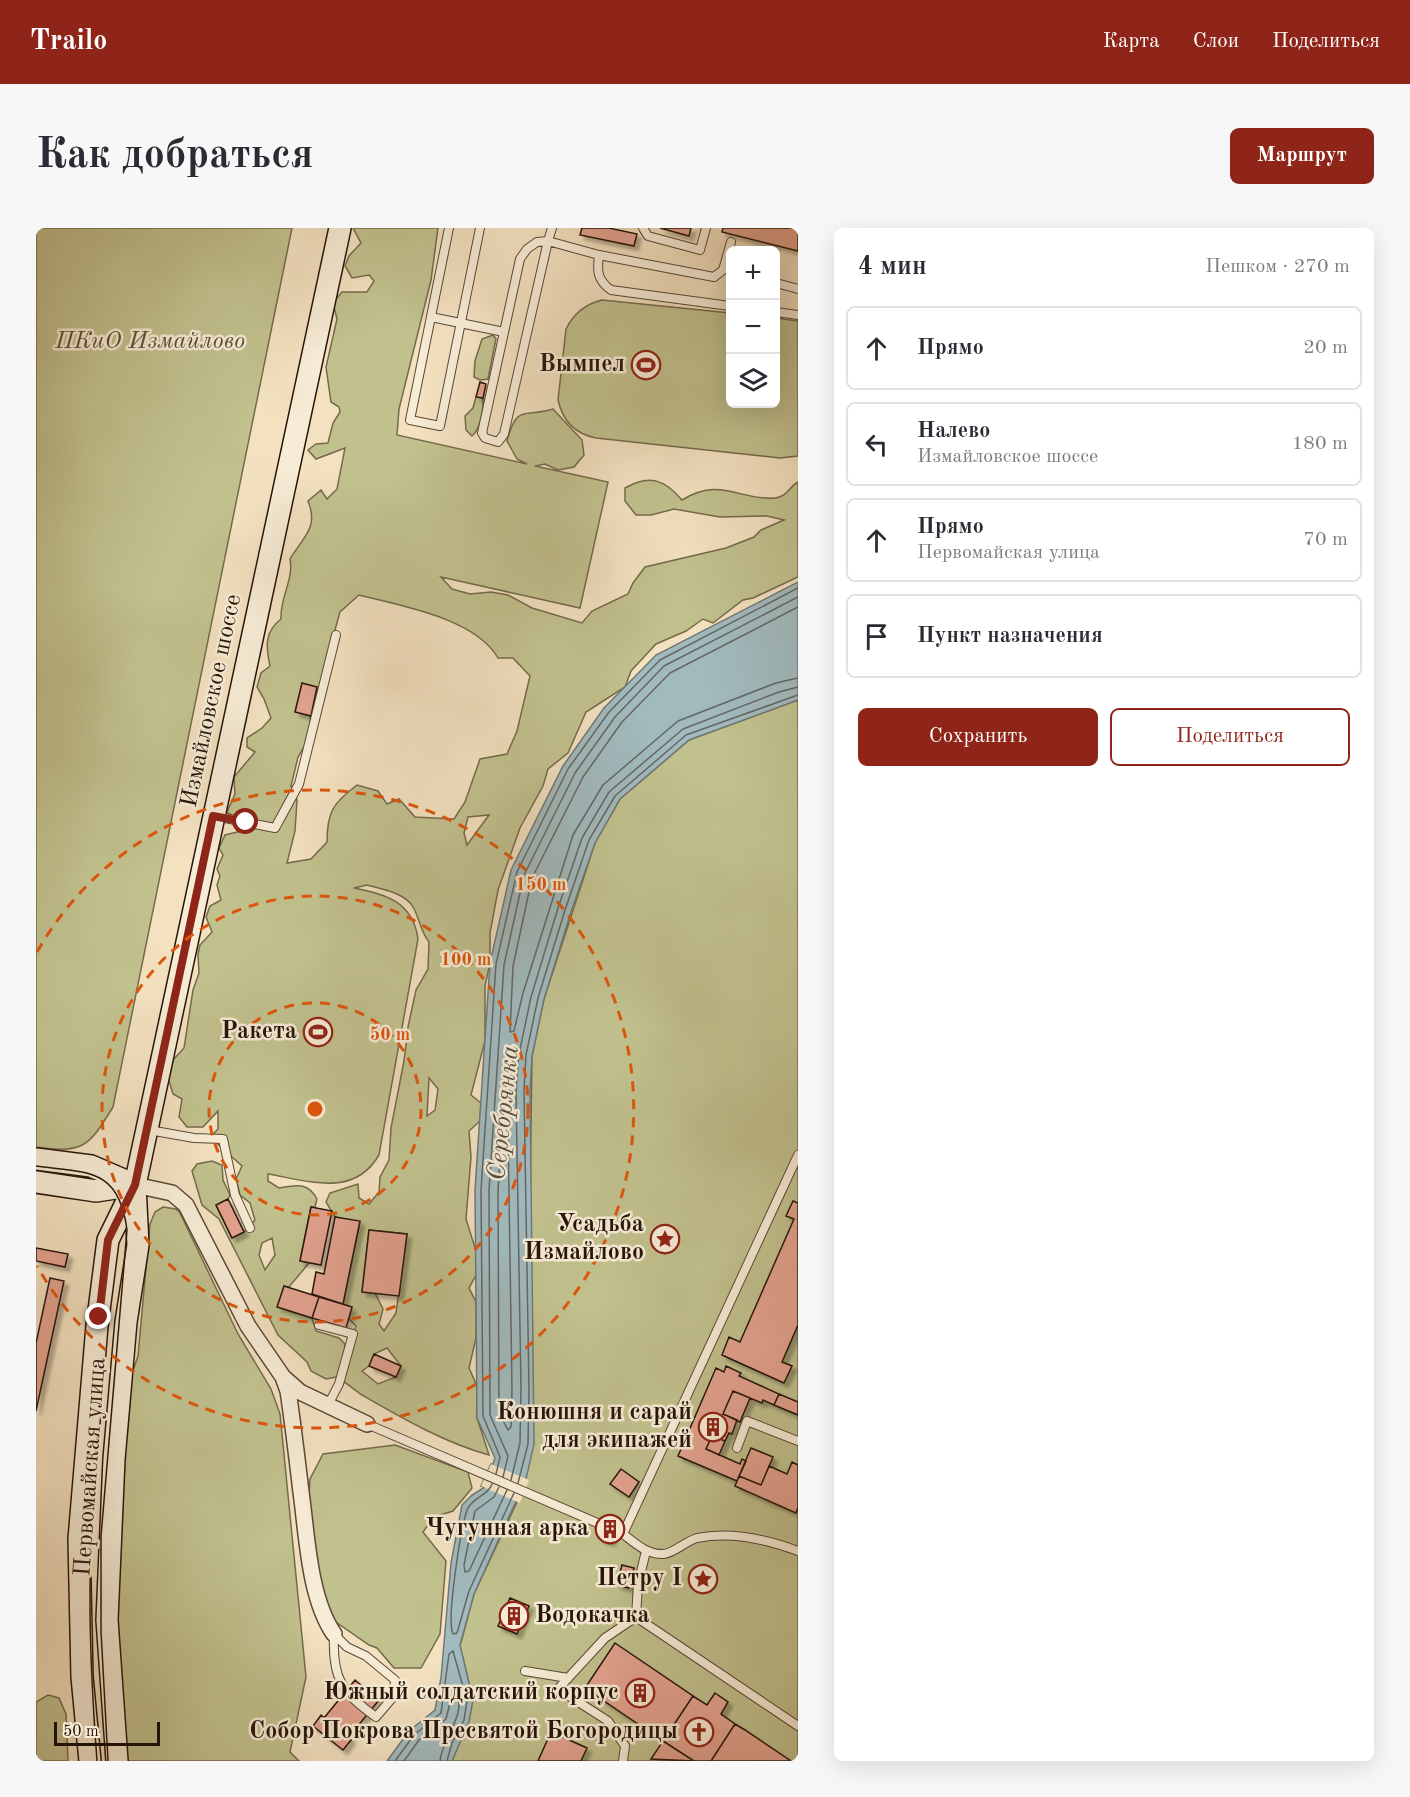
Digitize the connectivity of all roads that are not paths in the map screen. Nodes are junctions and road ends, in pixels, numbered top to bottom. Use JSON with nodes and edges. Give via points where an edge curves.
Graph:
{"nodes":[{"id":1,"x":340,"y":228,"type":"edge"},
{"id":2,"x":449,"y":228,"type":"edge"},
{"id":3,"x":480,"y":228,"type":"edge"},
{"id":4,"x":552,"y":228,"type":"edge"},
{"id":5,"x":643,"y":228,"type":"edge"},
{"id":6,"x":706,"y":228,"type":"edge"},
{"id":7,"x":548,"y":241,"type":"junction"},
{"id":8,"x":731,"y":242,"type":"dead end"},
{"id":9,"x":730,"y":246,"type":"edge"},
{"id":10,"x":599,"y":255,"type":"junction"},
{"id":11,"x":726,"y":271,"type":"edge"},
{"id":12,"x":780,"y":284,"type":"edge"},
{"id":13,"x":798,"y":289,"type":"edge"},
{"id":14,"x":726,"y":305,"type":"edge"},
{"id":15,"x":780,"y":313,"type":"edge"},
{"id":16,"x":798,"y":315,"type":"edge"},
{"id":17,"x":431,"y":317,"type":"junction"},
{"id":18,"x":461,"y":324,"type":"junction"},
{"id":19,"x":504,"y":332,"type":"junction"},
{"id":20,"x":336,"y":635,"type":"dead end"},
{"id":21,"x":213,"y":816,"type":"junction"},
{"id":22,"x":146,"y":1130,"type":"junction"},
{"id":23,"x":798,"y":1155,"type":"edge"},
{"id":24,"x":36,"y":1159,"type":"edge"},
{"id":25,"x":36,"y":1182,"type":"edge"},
{"id":26,"x":135,"y":1185,"type":"junction"},
{"id":27,"x":83,"y":1189,"type":"junction"},
{"id":28,"x":250,"y":1228,"type":"dead end"},
{"id":29,"x":108,"y":1240,"type":"junction"},
{"id":30,"x":319,"y":1325,"type":"dead end"},
{"id":31,"x":283,"y":1377,"type":"junction"},
{"id":32,"x":327,"y":1407,"type":"junction"},
{"id":33,"x":367,"y":1424,"type":"joint"},
{"id":34,"x":798,"y":1442,"type":"edge"},
{"id":35,"x":737,"y":1448,"type":"dead end"},
{"id":36,"x":623,"y":1534,"type":"junction"},
{"id":37,"x":646,"y":1551,"type":"junction"},
{"id":38,"x":798,"y":1551,"type":"edge"},
{"id":39,"x":636,"y":1617,"type":"junction"},
{"id":40,"x":334,"y":1634,"type":"junction"},
{"id":41,"x":525,"y":1671,"type":"dead end"},
{"id":42,"x":568,"y":1678,"type":"junction"},
{"id":43,"x":798,"y":1726,"type":"edge"},
{"id":44,"x":90,"y":1761,"type":"edge"},
{"id":45,"x":117,"y":1761,"type":"edge"},
{"id":46,"x":623,"y":1761,"type":"edge"}],
"edges":[{"from":1,"to":21,"type":"main road","name":"Измайловское шоссе"},
{"from":2,"to":17,"type":"lane"},
{"from":3,"to":18,"type":"lane"},
{"from":4,"to":7,"type":"lane"},
{"from":5,"to":6,"type":"lane","via":[[648,236],[700,250]]},
{"from":7,"to":10,"type":"lane"},
{"from":7,"to":19,"type":"lane","via":[[526,249],[520,259]]},
{"from":7,"to":19,"type":"lane","via":[[504,434],[498,442],[482,433]]},
{"from":8,"to":9,"type":"lane"},
{"from":10,"to":11,"type":"lane","via":[[714,277]]},
{"from":10,"to":14,"type":"lane","via":[[597,272],[602,284],[611,290]]},
{"from":12,"to":13,"type":"lane"},
{"from":15,"to":16,"type":"lane"},
{"from":17,"to":18,"type":"lane"},
{"from":17,"to":18,"type":"lane","via":[[410,420],[440,426]]},
{"from":18,"to":19,"type":"lane"},
{"from":20,"to":21,"type":"lane","via":[[299,784],[275,828]]},
{"from":21,"to":22,"type":"main road","name":"Измайловское шоссе"},
{"from":22,"to":26,"type":"main road","name":"Измайловское шоссе"},
{"from":22,"to":28,"type":"lane","via":[[223,1138],[235,1194]]},
{"from":23,"to":36,"type":"lane"},
{"from":24,"to":26,"type":"main road","via":[[91,1166]]},
{"from":25,"to":27,"type":"main road"},
{"from":26,"to":27,"type":"main road","via":[[109,1191]]},
{"from":26,"to":29,"type":"main road","name":"Первомайская улица"},
{"from":26,"to":31,"type":"street","via":[[165,1190],[180,1198],[248,1326]]},
{"from":26,"to":45,"type":"main road","name":"Первомайская улица","via":[[138,1245],[126,1322],[115,1448],[107,1620]]},
{"from":27,"to":29,"type":"main road","via":[[96,1195],[105,1209]]},
{"from":29,"to":44,"type":"main road","name":"Первомайская улица","via":[[79,1539],[82,1677]]},
{"from":30,"to":32,"type":"lane","via":[[353,1334],[339,1384]]},
{"from":31,"to":32,"type":"street"},
{"from":31,"to":40,"type":"street","via":[[319,1603]]},
{"from":32,"to":33,"type":"street"},
{"from":33,"to":36,"type":"lane"},
{"from":34,"to":35,"type":"lane","via":[[747,1421]]},
{"from":36,"to":37,"type":"lane"},
{"from":37,"to":38,"type":"lane","via":[[665,1554],[697,1538],[742,1537],[768,1540]]},
{"from":37,"to":39,"type":"lane"},
{"from":39,"to":42,"type":"lane","via":[[605,1638]]},
{"from":39,"to":43,"type":"lane"},
{"from":40,"to":40,"type":"lane","via":[[333,1660],[340,1684],[351,1699],[376,1717],[394,1696],[395,1680]]},
{"from":41,"to":42,"type":"lane"},
{"from":42,"to":46,"type":"lane","via":[[558,1689],[608,1720],[625,1746]]}]}
